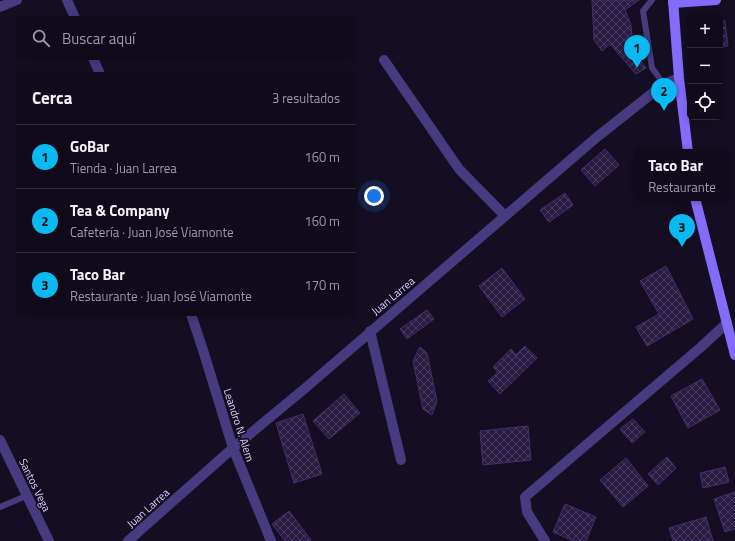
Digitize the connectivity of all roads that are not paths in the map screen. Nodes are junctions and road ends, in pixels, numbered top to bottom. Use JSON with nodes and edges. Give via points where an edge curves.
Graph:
{"nodes":[{"id":1,"x":17,"y":0,"type":"edge"},
{"id":2,"x":68,"y":0,"type":"edge"},
{"id":3,"x":652,"y":0,"type":"edge"},
{"id":4,"x":716,"y":0,"type":"edge"},
{"id":5,"x":673,"y":2,"type":"edge"},
{"id":6,"x":0,"y":7,"type":"edge"},
{"id":7,"x":74,"y":16,"type":"edge"},
{"id":8,"x":94,"y":60,"type":"edge"},
{"id":9,"x":384,"y":60,"type":"dead end"},
{"id":10,"x":99,"y":72,"type":"edge"},
{"id":11,"x":679,"y":78,"type":"junction"},
{"id":12,"x":664,"y":84,"type":"junction"},
{"id":13,"x":688,"y":149,"type":"edge"},
{"id":14,"x":696,"y":201,"type":"edge"},
{"id":15,"x":505,"y":216,"type":"junction"},
{"id":16,"x":192,"y":316,"type":"edge"},
{"id":17,"x":727,"y":323,"type":"junction"},
{"id":18,"x":370,"y":331,"type":"junction"},
{"id":19,"x":735,"y":355,"type":"edge"},
{"id":20,"x":0,"y":440,"type":"edge"},
{"id":21,"x":232,"y":448,"type":"junction"},
{"id":22,"x":401,"y":460,"type":"dead end"},
{"id":23,"x":26,"y":496,"type":"junction"},
{"id":24,"x":0,"y":507,"type":"edge"},
{"id":25,"x":49,"y":541,"type":"edge"},
{"id":26,"x":128,"y":541,"type":"edge"},
{"id":27,"x":271,"y":541,"type":"edge"},
{"id":28,"x":545,"y":541,"type":"edge"}],
"edges":[{"from":1,"to":6,"type":"street"},
{"from":2,"to":7,"type":"street"},
{"from":3,"to":12,"type":"lane","via":[[643,11],[652,68]]},
{"from":4,"to":5,"type":"main road"},
{"from":5,"to":11,"type":"main road"},
{"from":8,"to":10,"type":"street"},
{"from":9,"to":15,"type":"street","via":[[459,169]]},
{"from":11,"to":12,"type":"street","name":"Juan Larrea"},
{"from":11,"to":13,"type":"main road"},
{"from":12,"to":15,"type":"street","name":"Juan Larrea","via":[[597,137]]},
{"from":14,"to":17,"type":"main road"},
{"from":15,"to":18,"type":"street","name":"Juan Larrea"},
{"from":16,"to":21,"type":"street","name":"Leandro N. Alem"},
{"from":17,"to":19,"type":"main road"},
{"from":17,"to":28,"type":"street","via":[[525,497],[527,512]]},
{"from":18,"to":21,"type":"street","name":"Juan Larrea"},
{"from":18,"to":22,"type":"street"},
{"from":20,"to":23,"type":"street","name":"Santos Vega"},
{"from":21,"to":26,"type":"street","name":"Juan Larrea"},
{"from":21,"to":27,"type":"street","name":"Leandro N. Alem"},
{"from":23,"to":24,"type":"lane"},
{"from":23,"to":25,"type":"street","name":"Santos Vega"}]}
